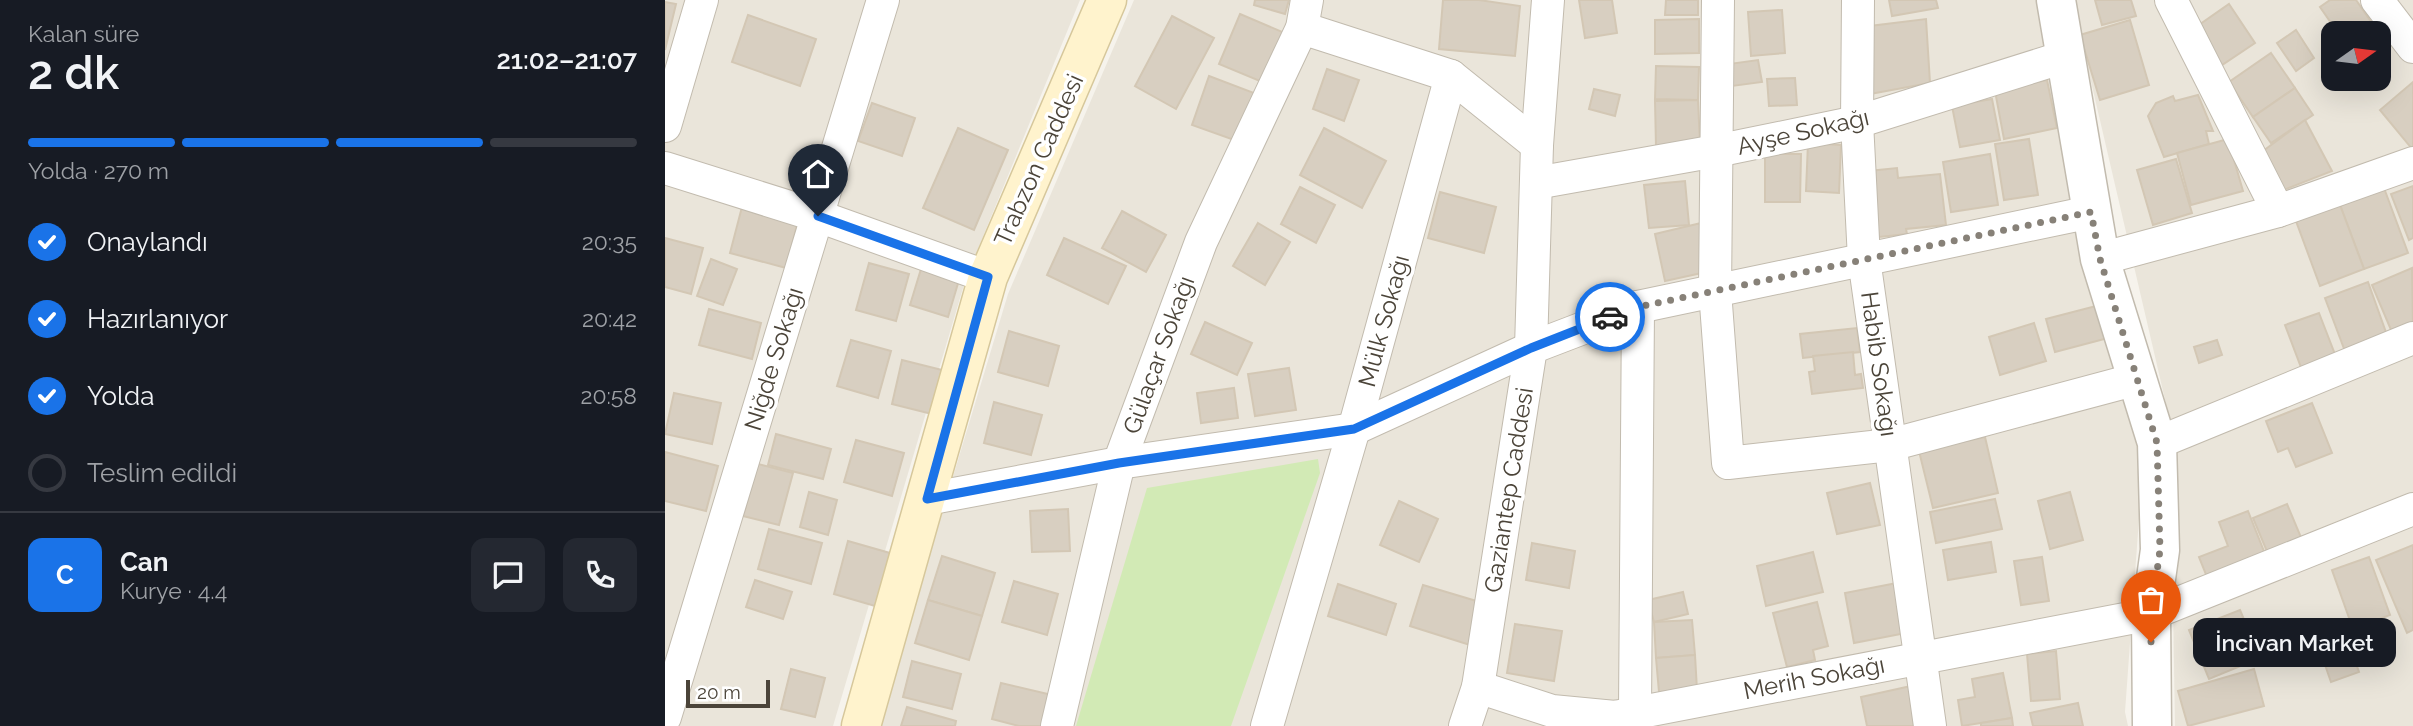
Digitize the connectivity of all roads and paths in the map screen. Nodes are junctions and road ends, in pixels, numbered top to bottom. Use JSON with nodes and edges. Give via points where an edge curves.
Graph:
{"nodes":[{"id":1,"x":702,"y":0,"type":"edge"},
{"id":2,"x":883,"y":0,"type":"edge"},
{"id":3,"x":1107,"y":0,"type":"edge"},
{"id":4,"x":1548,"y":0,"type":"edge"},
{"id":5,"x":1719,"y":0,"type":"edge"},
{"id":6,"x":1858,"y":0,"type":"edge"},
{"id":7,"x":2056,"y":0,"type":"edge"},
{"id":8,"x":2171,"y":0,"type":"edge"},
{"id":9,"x":2377,"y":0,"type":"edge"},
{"id":10,"x":1304,"y":14,"type":"edge"},
{"id":11,"x":2413,"y":47,"type":"edge"},
{"id":12,"x":2064,"y":57,"type":"junction"},
{"id":13,"x":1451,"y":76,"type":"junction"},
{"id":14,"x":1857,"y":122,"type":"junction"},
{"id":15,"x":665,"y":127,"type":"edge"},
{"id":16,"x":1537,"y":145,"type":"junction"},
{"id":17,"x":1716,"y":151,"type":"junction"},
{"id":18,"x":2413,"y":163,"type":"edge"},
{"id":19,"x":665,"y":167,"type":"edge"},
{"id":20,"x":1536,"y":183,"type":"junction"},
{"id":21,"x":2278,"y":211,"type":"junction"},
{"id":22,"x":2091,"y":212,"type":"junction"},
{"id":23,"x":818,"y":216,"type":"junction"},
{"id":24,"x":1864,"y":259,"type":"junction"},
{"id":25,"x":2100,"y":259,"type":"junction"},
{"id":26,"x":988,"y":277,"type":"junction"},
{"id":27,"x":1714,"y":291,"type":"junction"},
{"id":28,"x":1638,"y":307,"type":"junction"},
{"id":29,"x":2413,"y":338,"type":"edge"},
{"id":30,"x":1531,"y":348,"type":"junction"},
{"id":31,"x":2137,"y":379,"type":"junction"},
{"id":32,"x":1354,"y":429,"type":"junction"},
{"id":33,"x":2157,"y":443,"type":"junction"},
{"id":34,"x":1890,"y":445,"type":"junction"},
{"id":35,"x":1119,"y":463,"type":"junction"},
{"id":36,"x":927,"y":499,"type":"junction"},
{"id":37,"x":2413,"y":509,"type":"edge"},
{"id":38,"x":2151,"y":614,"type":"junction"},
{"id":39,"x":1920,"y":658,"type":"junction"},
{"id":40,"x":1478,"y":687,"type":"junction"},
{"id":41,"x":665,"y":718,"type":"edge"},
{"id":42,"x":1622,"y":718,"type":"edge"},
{"id":43,"x":1552,"y":719,"type":"edge"},
{"id":44,"x":687,"y":726,"type":"edge"},
{"id":45,"x":861,"y":726,"type":"edge"},
{"id":46,"x":1057,"y":726,"type":"edge"},
{"id":47,"x":1267,"y":726,"type":"edge"},
{"id":48,"x":1465,"y":726,"type":"edge"},
{"id":49,"x":1930,"y":726,"type":"edge"},
{"id":50,"x":2152,"y":726,"type":"edge"}],
"edges":[{"from":1,"to":15,"type":"street"},
{"from":2,"to":23,"type":"street","name":"Niğde Sokağı"},
{"from":3,"to":26,"type":"main road","name":"Trabzon Caddesi"},
{"from":4,"to":16,"type":"street","name":"Gaziantep Caddesi"},
{"from":5,"to":17,"type":"street"},
{"from":6,"to":14,"type":"street","name":"Habib Sokağı"},
{"from":7,"to":12,"type":"street"},
{"from":8,"to":21,"type":"street"},
{"from":9,"to":11,"type":"street"},
{"from":10,"to":13,"type":"street"},
{"from":10,"to":35,"type":"street","name":"Gülaçar Sokağı","via":[[1201,242]]},
{"from":12,"to":14,"type":"street","name":"Ayşe Sokağı"},
{"from":12,"to":22,"type":"street"},
{"from":13,"to":16,"type":"street"},
{"from":13,"to":32,"type":"street","name":"Mülk Sokağı"},
{"from":14,"to":17,"type":"street","name":"Ayşe Sokağı"},
{"from":14,"to":24,"type":"street","name":"Habib Sokağı"},
{"from":16,"to":20,"type":"street","name":"Gaziantep Caddesi"},
{"from":17,"to":20,"type":"street","name":"Ayşe Sokağı"},
{"from":17,"to":27,"type":"street"},
{"from":18,"to":21,"type":"street"},
{"from":19,"to":23,"type":"street"},
{"from":20,"to":30,"type":"street","name":"Gaziantep Caddesi"},
{"from":21,"to":25,"type":"street"},
{"from":22,"to":24,"type":"street"},
{"from":22,"to":25,"type":"street"},
{"from":23,"to":26,"type":"street"},
{"from":23,"to":41,"type":"street","name":"Niğde Sokağı"},
{"from":24,"to":27,"type":"street"},
{"from":24,"to":34,"type":"street","name":"Habib Sokağı"},
{"from":25,"to":31,"type":"street"},
{"from":26,"to":36,"type":"main road","name":"Trabzon Caddesi"},
{"from":27,"to":28,"type":"street"},
{"from":27,"to":34,"type":"street","via":[[1728,463]]},
{"from":28,"to":30,"type":"street"},
{"from":28,"to":42,"type":"street"},
{"from":29,"to":33,"type":"street"},
{"from":30,"to":32,"type":"street"},
{"from":30,"to":40,"type":"street","name":"Gaziantep Caddesi"},
{"from":31,"to":33,"type":"street"},
{"from":31,"to":34,"type":"street"},
{"from":32,"to":35,"type":"street"},
{"from":32,"to":47,"type":"street","name":"Mülk Sokağı"},
{"from":33,"to":38,"type":"street","via":[[2160,550]]},
{"from":34,"to":39,"type":"street","name":"Habib Sokağı"},
{"from":35,"to":36,"type":"street"},
{"from":35,"to":46,"type":"street","name":"Gülaçar Sokağı"},
{"from":36,"to":45,"type":"main road","name":"Trabzon Caddesi"},
{"from":37,"to":38,"type":"street","name":"Merih Sokağı"},
{"from":38,"to":39,"type":"street","name":"Merih Sokağı"},
{"from":38,"to":50,"type":"street"},
{"from":39,"to":42,"type":"street","name":"Merih Sokağı"},
{"from":39,"to":49,"type":"street","name":"Habib Sokağı"},
{"from":40,"to":43,"type":"street","name":"Merih Sokağı"},
{"from":40,"to":48,"type":"street","name":"Gaziantep Caddesi"},
{"from":41,"to":44,"type":"street"},
{"from":42,"to":43,"type":"street","name":"Merih Sokağı"}]}
